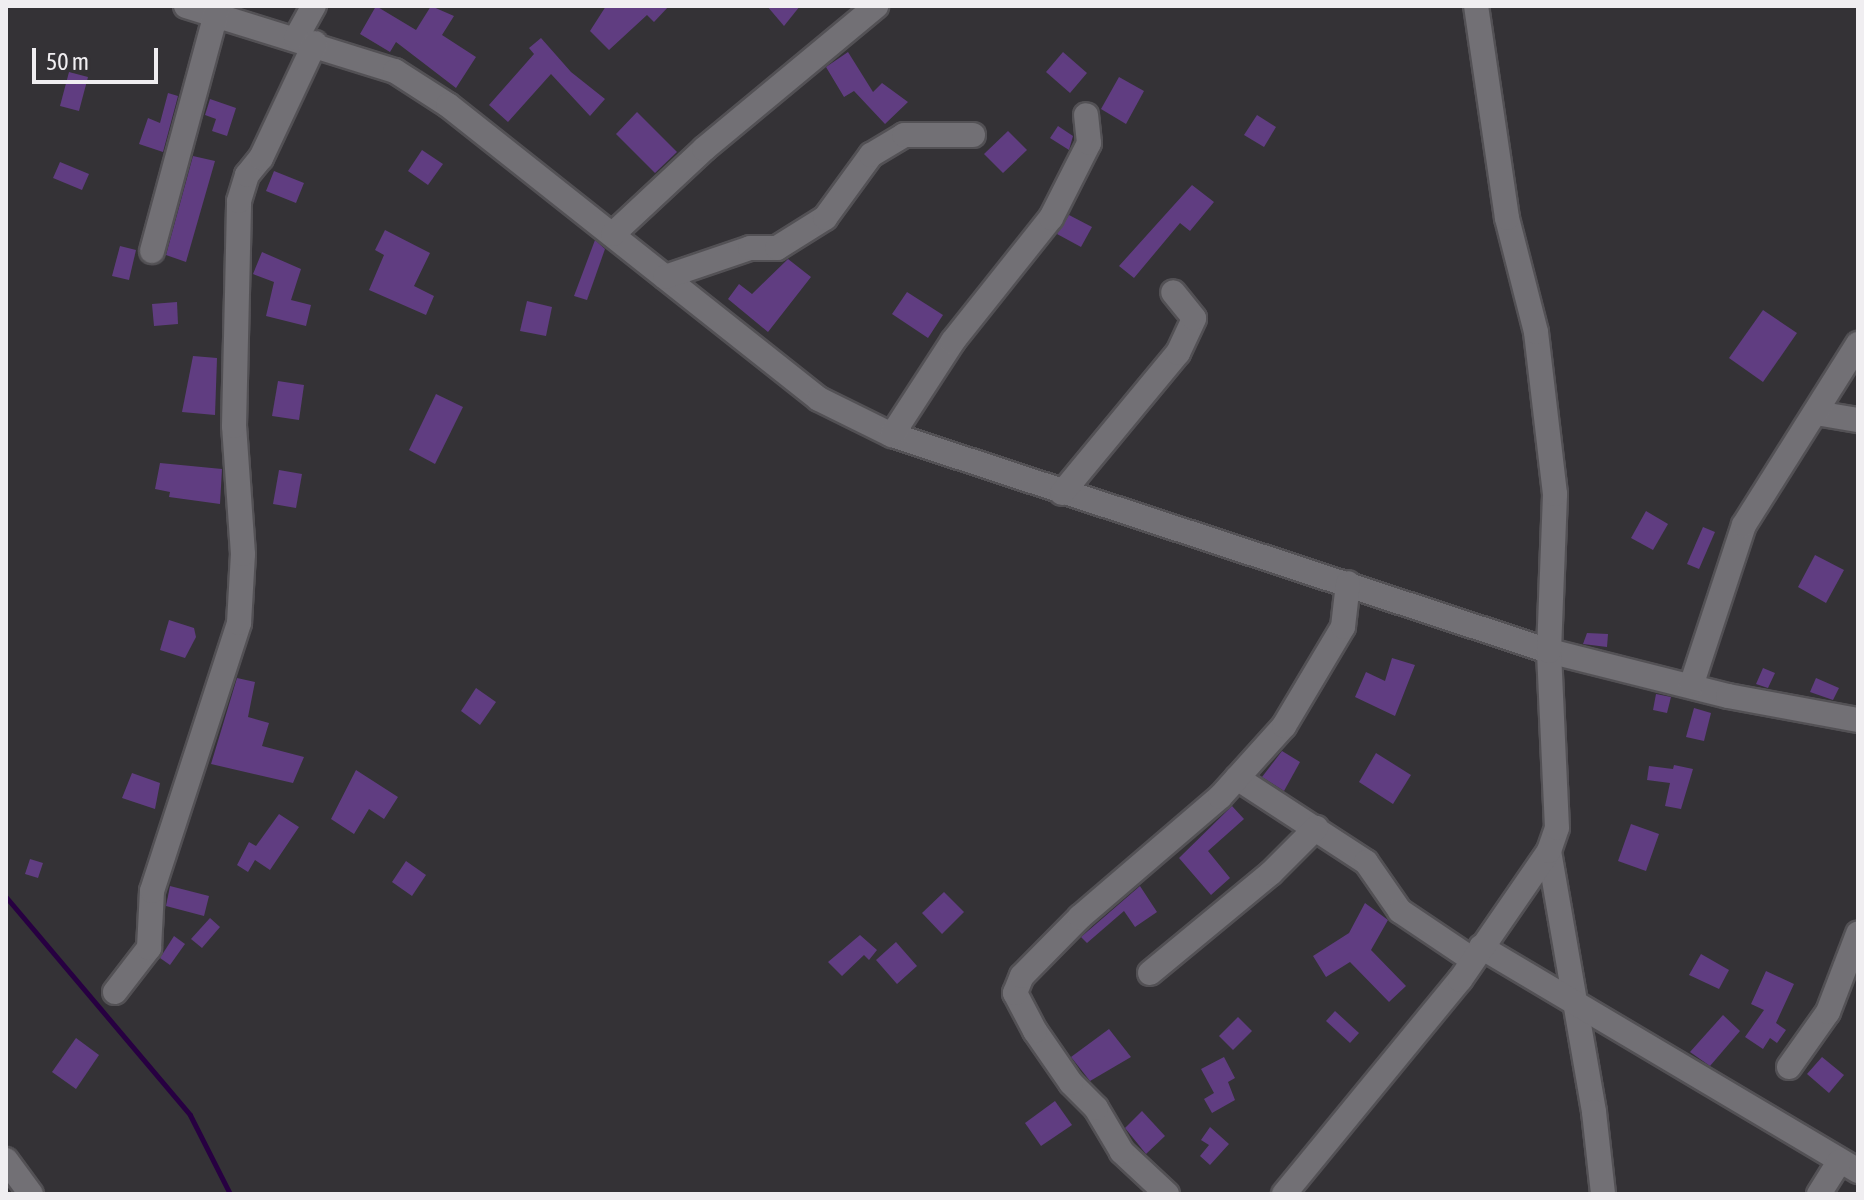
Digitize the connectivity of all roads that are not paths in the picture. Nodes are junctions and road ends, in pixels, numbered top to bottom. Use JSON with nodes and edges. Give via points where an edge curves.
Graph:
{"nodes":[{"id":1,"x":186,"y":6,"type":"edge"},
{"id":2,"x":314,"y":6,"type":"edge"},
{"id":3,"x":876,"y":6,"type":"edge"},
{"id":4,"x":1476,"y":6,"type":"edge"},
{"id":5,"x":216,"y":14,"type":"junction"},
{"id":6,"x":305,"y":40,"type":"junction"},
{"id":7,"x":1086,"y":115,"type":"dead end"},
{"id":8,"x":973,"y":135,"type":"dead end"},
{"id":9,"x":613,"y":234,"type":"junction"},
{"id":10,"x":152,"y":251,"type":"dead end"},
{"id":11,"x":665,"y":277,"type":"junction"},
{"id":12,"x":1173,"y":292,"type":"dead end"},
{"id":13,"x":1858,"y":344,"type":"edge"},
{"id":14,"x":1816,"y":413,"type":"junction"},
{"id":15,"x":1858,"y":420,"type":"edge"},
{"id":16,"x":892,"y":435,"type":"junction"},
{"id":17,"x":1062,"y":493,"type":"junction"},
{"id":18,"x":1348,"y":583,"type":"junction"},
{"id":19,"x":1549,"y":651,"type":"junction"},
{"id":20,"x":1691,"y":686,"type":"junction"},
{"id":21,"x":1858,"y":720,"type":"edge"},
{"id":22,"x":1237,"y":778,"type":"junction"},
{"id":23,"x":1316,"y":828,"type":"junction"},
{"id":24,"x":1549,"y":851,"type":"junction"},
{"id":25,"x":1858,"y":934,"type":"edge"},
{"id":26,"x":1477,"y":953,"type":"junction"},
{"id":27,"x":1150,"y":973,"type":"dead end"},
{"id":28,"x":115,"y":992,"type":"dead end"},
{"id":29,"x":1576,"y":1006,"type":"junction"},
{"id":30,"x":1789,"y":1067,"type":"dead end"},
{"id":31,"x":6,"y":1160,"type":"edge"},
{"id":32,"x":1849,"y":1167,"type":"edge"},
{"id":33,"x":31,"y":1194,"type":"edge"},
{"id":34,"x":1167,"y":1194,"type":"edge"},
{"id":35,"x":1284,"y":1194,"type":"edge"},
{"id":36,"x":1603,"y":1194,"type":"edge"},
{"id":37,"x":1819,"y":1194,"type":"edge"}],
"edges":[{"from":1,"to":5,"type":"street"},
{"from":2,"to":6,"type":"street"},
{"from":3,"to":9,"type":"street","via":[[704,149]]},
{"from":4,"to":19,"type":"street","via":[[1507,218],[1536,332],[1555,494]]},
{"from":5,"to":6,"type":"street"},
{"from":5,"to":10,"type":"street"},
{"from":6,"to":9,"type":"street","via":[[408,79]]},
{"from":6,"to":28,"type":"street","via":[[261,158],[247,175],[239,201],[234,426],[243,554],[239,623],[152,891],[149,948]]},
{"from":7,"to":16,"type":"street","via":[[1089,143],[1051,218],[953,341]]},
{"from":8,"to":11,"type":"street","via":[[904,135],[871,155],[825,218],[777,248],[750,248]]},
{"from":9,"to":11,"type":"street"},
{"from":11,"to":16,"type":"street","via":[[819,399]]},
{"from":12,"to":17,"type":"street","via":[[1194,318],[1178,353]]},
{"from":13,"to":14,"type":"street"},
{"from":14,"to":15,"type":"street"},
{"from":14,"to":20,"type":"street","via":[[1744,525]]},
{"from":16,"to":17,"type":"street"},
{"from":17,"to":18,"type":"street"},
{"from":18,"to":19,"type":"street"},
{"from":18,"to":22,"type":"street","via":[[1343,627],[1284,726]]},
{"from":19,"to":20,"type":"street"},
{"from":19,"to":24,"type":"street","via":[[1557,828]]},
{"from":20,"to":21,"type":"street"},
{"from":22,"to":23,"type":"street","via":[[1280,810]]},
{"from":22,"to":34,"type":"street","via":[[1080,917],[1022,976],[1015,993],[1035,1031],[1071,1083],[1096,1108],[1122,1152]]},
{"from":23,"to":26,"type":"street","via":[[1338,848],[1366,862],[1416,925]]},
{"from":23,"to":27,"type":"street","via":[[1271,873]]},
{"from":24,"to":26,"type":"street"},
{"from":24,"to":29,"type":"street"},
{"from":25,"to":30,"type":"street","via":[[1828,1012]]},
{"from":26,"to":29,"type":"street"},
{"from":26,"to":35,"type":"street","via":[[1389,1071]]},
{"from":29,"to":32,"type":"street"},
{"from":29,"to":36,"type":"street"},
{"from":31,"to":33,"type":"street"},
{"from":32,"to":37,"type":"street"}]}
